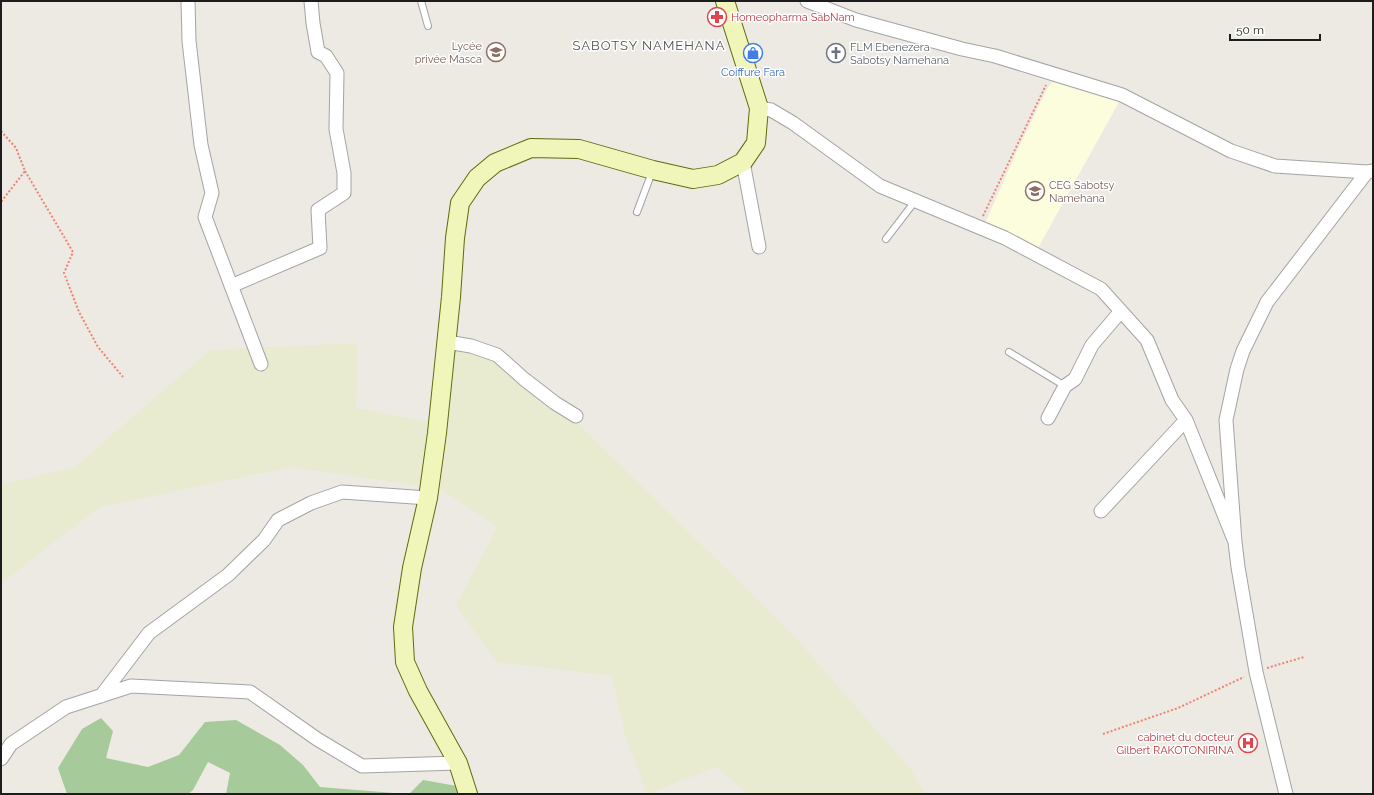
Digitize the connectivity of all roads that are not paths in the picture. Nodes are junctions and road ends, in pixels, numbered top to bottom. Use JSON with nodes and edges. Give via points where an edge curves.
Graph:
{"nodes":[{"id":1,"x":188,"y":1,"type":"edge"},
{"id":2,"x":311,"y":1,"type":"edge"},
{"id":3,"x":421,"y":1,"type":"edge"},
{"id":4,"x":725,"y":1,"type":"edge"},
{"id":5,"x":807,"y":1,"type":"edge"},
{"id":6,"x":428,"y":26,"type":"dead end"},
{"id":7,"x":760,"y":108,"type":"junction"},
{"id":8,"x":743,"y":162,"type":"junction"},
{"id":9,"x":653,"y":170,"type":"junction"},
{"id":10,"x":1370,"y":172,"type":"edge"},
{"id":11,"x":916,"y":200,"type":"junction"},
{"id":12,"x":637,"y":212,"type":"dead end"},
{"id":13,"x":886,"y":239,"type":"dead end"},
{"id":14,"x":759,"y":247,"type":"dead end"},
{"id":15,"x":231,"y":286,"type":"junction"},
{"id":16,"x":1121,"y":311,"type":"junction"},
{"id":17,"x":446,"y":342,"type":"junction"},
{"id":18,"x":1009,"y":352,"type":"dead end"},
{"id":19,"x":261,"y":364,"type":"dead end"},
{"id":20,"x":1065,"y":386,"type":"junction"},
{"id":21,"x":576,"y":416,"type":"dead end"},
{"id":22,"x":1048,"y":418,"type":"dead end"},
{"id":23,"x":1186,"y":420,"type":"junction"},
{"id":24,"x":428,"y":498,"type":"junction"},
{"id":25,"x":1102,"y":511,"type":"dead end"},
{"id":26,"x":1235,"y":542,"type":"junction"},
{"id":27,"x":101,"y":696,"type":"junction"},
{"id":28,"x":1,"y":759,"type":"edge"},
{"id":29,"x":458,"y":763,"type":"junction"},
{"id":30,"x":468,"y":794,"type":"edge"},
{"id":31,"x":1286,"y":794,"type":"edge"}],
"edges":[{"from":1,"to":15,"type":"street","via":[[189,40],[201,145],[212,193],[205,217]]},
{"from":2,"to":15,"type":"street","via":[[312,23],[318,52],[326,56],[337,73],[336,129],[344,172],[344,193],[318,210],[320,248]]},
{"from":3,"to":6,"type":"lane"},
{"from":4,"to":7,"type":"main road"},
{"from":5,"to":10,"type":"street","via":[[856,20],[996,56],[1122,95],[1231,151],[1275,166]]},
{"from":7,"to":8,"type":"main road","via":[[756,143]]},
{"from":7,"to":11,"type":"street","via":[[771,110],[793,123],[880,186]]},
{"from":8,"to":9,"type":"main road","via":[[718,175],[693,179]]},
{"from":8,"to":14,"type":"street"},
{"from":9,"to":12,"type":"lane"},
{"from":9,"to":17,"type":"main road","via":[[579,149],[531,148],[495,163],[477,178],[460,202]]},
{"from":10,"to":26,"type":"street","via":[[1267,302],[1243,351],[1226,420]]},
{"from":11,"to":13,"type":"lane"},
{"from":11,"to":16,"type":"street","via":[[1005,238],[1101,289]]},
{"from":15,"to":19,"type":"street"},
{"from":16,"to":20,"type":"street","via":[[1092,345],[1075,379]]},
{"from":16,"to":23,"type":"street","via":[[1146,340],[1172,400]]},
{"from":17,"to":21,"type":"street","via":[[471,346],[497,355],[555,403]]},
{"from":17,"to":24,"type":"main road"},
{"from":18,"to":20,"type":"lane"},
{"from":20,"to":22,"type":"street"},
{"from":23,"to":25,"type":"street"},
{"from":23,"to":26,"type":"street"},
{"from":24,"to":27,"type":"street","via":[[342,492],[278,520],[264,540],[228,575],[149,633]]},
{"from":24,"to":29,"type":"main road","via":[[412,568],[403,627],[405,662]]},
{"from":26,"to":31,"type":"street","via":[[1256,672]]},
{"from":27,"to":28,"type":"street","via":[[66,707],[11,744]]},
{"from":27,"to":29,"type":"street","via":[[131,686],[250,692],[362,766]]},
{"from":29,"to":30,"type":"main road"}]}
